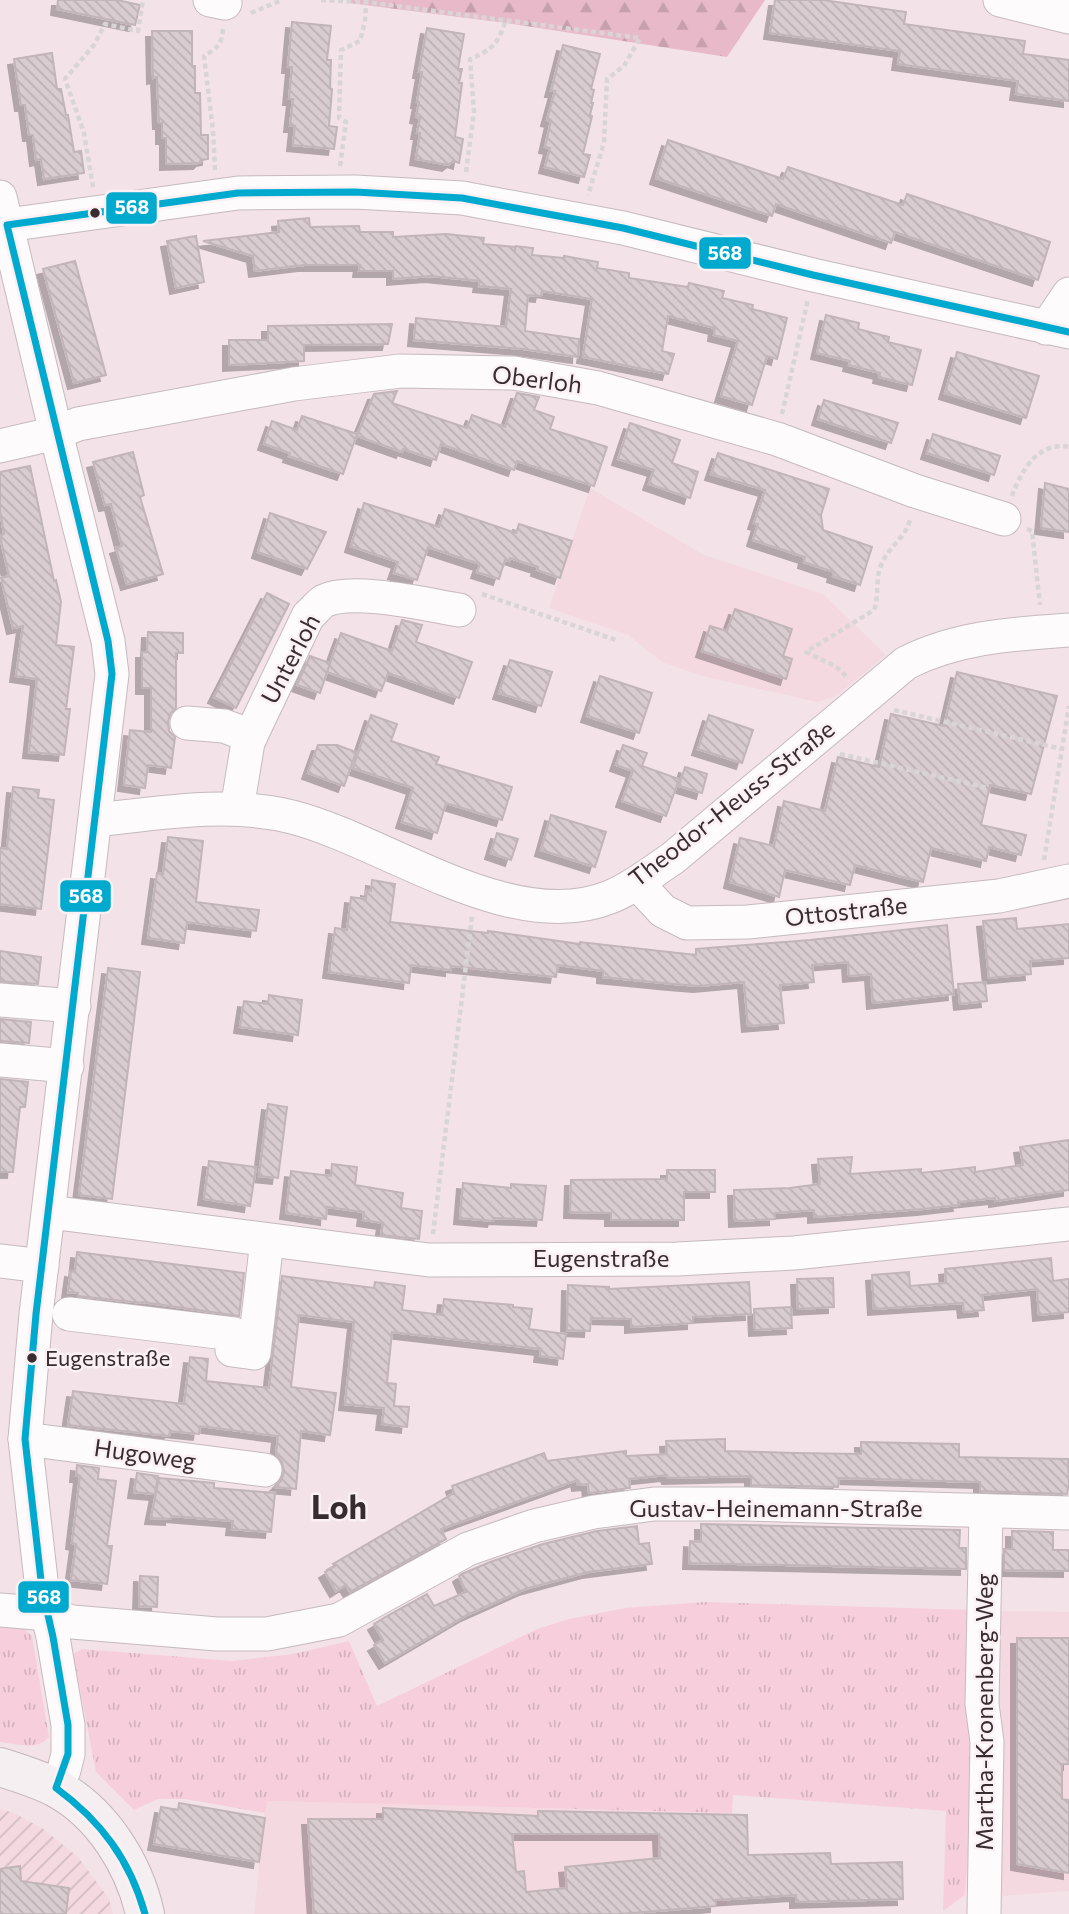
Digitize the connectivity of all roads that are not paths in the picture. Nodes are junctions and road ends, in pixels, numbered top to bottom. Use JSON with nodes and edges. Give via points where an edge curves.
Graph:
{"nodes":[{"id":1,"x":1000,"y":0,"type":"edge"},
{"id":2,"x":1069,"y":17,"type":"edge"},
{"id":3,"x":4,"y":211,"type":"edge"},
{"id":4,"x":1069,"y":295,"type":"edge"},
{"id":5,"x":1058,"y":330,"type":"edge"},
{"id":6,"x":56,"y":433,"type":"junction"},
{"id":7,"x":0,"y":446,"type":"edge"},
{"id":8,"x":1004,"y":519,"type":"road end"},
{"id":9,"x":459,"y":610,"type":"road end"},
{"id":10,"x":1056,"y":631,"type":"edge"},
{"id":11,"x":187,"y":723,"type":"dead end"},
{"id":12,"x":251,"y":736,"type":"junction"},
{"id":13,"x":237,"y":809,"type":"junction"},
{"id":14,"x":97,"y":820,"type":"junction"},
{"id":15,"x":637,"y":883,"type":"junction"},
{"id":16,"x":1054,"y":884,"type":"edge"},
{"id":17,"x":0,"y":1000,"type":"edge"},
{"id":18,"x":74,"y":1006,"type":"junction"},
{"id":19,"x":0,"y":1059,"type":"edge"},
{"id":20,"x":67,"y":1066,"type":"junction"},
{"id":21,"x":49,"y":1212,"type":"junction"},
{"id":22,"x":1069,"y":1224,"type":"edge"},
{"id":23,"x":267,"y":1240,"type":"junction"},
{"id":24,"x":0,"y":1261,"type":"edge"},
{"id":25,"x":43,"y":1266,"type":"junction"},
{"id":26,"x":69,"y":1314,"type":"dead end"},
{"id":27,"x":25,"y":1439,"type":"junction"},
{"id":28,"x":265,"y":1470,"type":"dead end"},
{"id":29,"x":986,"y":1511,"type":"junction"},
{"id":30,"x":1069,"y":1513,"type":"edge"},
{"id":31,"x":0,"y":1610,"type":"edge"},
{"id":32,"x":48,"y":1614,"type":"junction"},
{"id":33,"x":0,"y":1767,"type":"edge"},
{"id":34,"x":56,"y":1788,"type":"junction"},
{"id":35,"x":145,"y":1914,"type":"edge"},
{"id":36,"x":985,"y":1914,"type":"edge"}],
"edges":[{"from":1,"to":2,"type":"street"},
{"from":3,"to":5,"type":"street","via":[[97,212],[291,191],[462,198],[580,219]]},
{"from":3,"to":6,"type":"street"},
{"from":4,"to":5,"type":"street"},
{"from":6,"to":7,"type":"street","name":"Oberloh"},
{"from":6,"to":8,"type":"street","name":"Oberloh","via":[[78,424],[294,384],[400,372],[514,373],[598,388],[777,439]]},
{"from":6,"to":14,"type":"street","via":[[108,641],[112,674]]},
{"from":9,"to":12,"type":"street","name":"Unterloh","via":[[373,597],[324,601],[308,616]]},
{"from":10,"to":15,"type":"street","name":"Theodor-Heuss-Straße","via":[[985,638],[906,663]]},
{"from":11,"to":12,"type":"street","via":[[225,726]]},
{"from":12,"to":13,"type":"street","name":"Unterloh"},
{"from":13,"to":14,"type":"street","name":"Theodor-Heuss-Straße"},
{"from":13,"to":15,"type":"street","name":"Theodor-Heuss-Straße","via":[[292,817],[475,891],[551,907],[580,906]]},
{"from":14,"to":18,"type":"street"},
{"from":15,"to":16,"type":"street","name":"Ottostraße","via":[[663,911],[687,923],[748,922],[999,896]]},
{"from":17,"to":18,"type":"street"},
{"from":18,"to":20,"type":"street"},
{"from":19,"to":20,"type":"street"},
{"from":20,"to":21,"type":"street"},
{"from":21,"to":23,"type":"street","name":"Eugenstraße"},
{"from":21,"to":25,"type":"street"},
{"from":22,"to":23,"type":"street","name":"Eugenstraße","via":[[794,1254],[677,1259],[429,1260]]},
{"from":23,"to":26,"type":"street","via":[[254,1353],[232,1350],[234,1334]]},
{"from":24,"to":25,"type":"street"},
{"from":25,"to":27,"type":"street"},
{"from":27,"to":28,"type":"street","name":"Hugoweg"},
{"from":27,"to":32,"type":"street"},
{"from":29,"to":30,"type":"street","name":"Gustav-Heinemann-Straße"},
{"from":29,"to":32,"type":"street","name":"Gustav-Heinemann-Straße","via":[[654,1504],[594,1513],[534,1526],[468,1549],[339,1620],[267,1634],[72,1622]]},
{"from":29,"to":36,"type":"street","name":"Martha-Kronenberg-Weg","via":[[982,1704],[987,1742]]},
{"from":31,"to":32,"type":"street","name":"Gustav-Heinemann-Straße"},
{"from":32,"to":34,"type":"street","via":[[69,1742]]},
{"from":33,"to":34,"type":"main road"},
{"from":34,"to":35,"type":"main road","via":[[101,1824],[127,1863]]}]}
